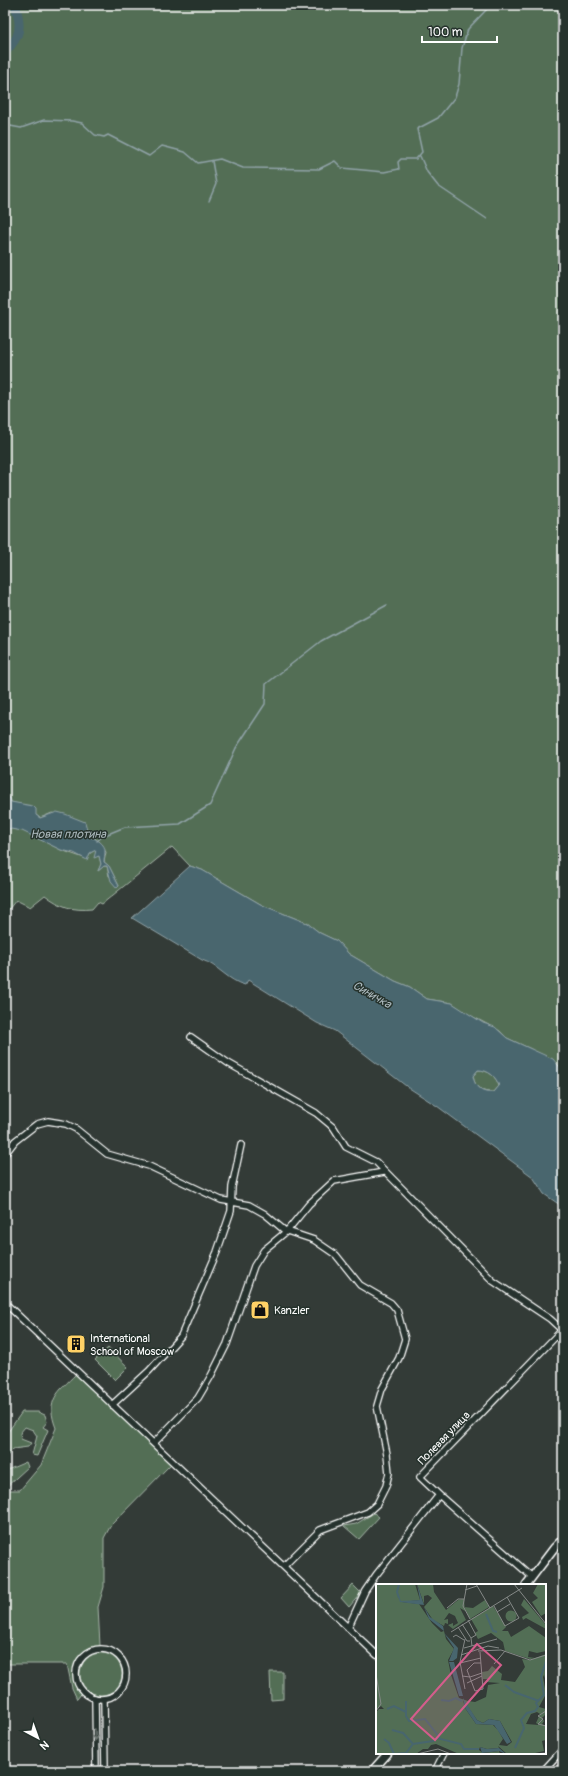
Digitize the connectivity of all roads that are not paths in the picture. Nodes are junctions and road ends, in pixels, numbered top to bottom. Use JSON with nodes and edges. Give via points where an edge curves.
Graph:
{"nodes":[{"id":1,"x":191,"y":1037,"type":"dead end"},
{"id":2,"x":241,"y":1145,"type":"dead end"},
{"id":3,"x":5,"y":1154,"type":"edge"},
{"id":4,"x":384,"y":1172,"type":"junction"},
{"id":5,"x":231,"y":1201,"type":"junction"},
{"id":6,"x":287,"y":1232,"type":"junction"},
{"id":7,"x":5,"y":1303,"type":"edge"},
{"id":8,"x":562,"y":1330,"type":"edge"},
{"id":9,"x":112,"y":1405,"type":"junction"},
{"id":10,"x":154,"y":1443,"type":"junction"},
{"id":11,"x":439,"y":1495,"type":"junction"},
{"id":12,"x":563,"y":1539,"type":"edge"},
{"id":13,"x":284,"y":1566,"type":"junction"},
{"id":14,"x":531,"y":1576,"type":"junction"},
{"id":15,"x":527,"y":1584,"type":"edge"},
{"id":16,"x":348,"y":1628,"type":"junction"},
{"id":17,"x":376,"y":1654,"type":"edge"},
{"id":18,"x":95,"y":1698,"type":"junction"},
{"id":19,"x":104,"y":1699,"type":"junction"},
{"id":20,"x":563,"y":1749,"type":"edge"},
{"id":21,"x":387,"y":1754,"type":"edge"},
{"id":22,"x":444,"y":1754,"type":"edge"},
{"id":23,"x":96,"y":1771,"type":"edge"},
{"id":24,"x":105,"y":1771,"type":"edge"},
{"id":25,"x":372,"y":1771,"type":"edge"},
{"id":26,"x":435,"y":1771,"type":"edge"},
{"id":27,"x":543,"y":1771,"type":"edge"}],
"edges":[{"from":1,"to":4,"type":"street","via":[[228,1063],[316,1113],[334,1128],[346,1147],[376,1162]]},
{"from":2,"to":5,"type":"street"},
{"from":3,"to":5,"type":"street","via":[[15,1141],[38,1124],[48,1121],[60,1122],[76,1129],[107,1154],[149,1166],[221,1200]]},
{"from":4,"to":6,"type":"street","via":[[334,1181],[309,1204]]},
{"from":4,"to":8,"type":"street","via":[[493,1281],[550,1319]]},
{"from":5,"to":6,"type":"street","via":[[255,1208]]},
{"from":5,"to":9,"type":"street","via":[[231,1211],[217,1252],[178,1340]]},
{"from":6,"to":10,"type":"street","via":[[268,1245],[254,1266],[227,1344],[202,1392]]},
{"from":6,"to":13,"type":"street","via":[[314,1240],[336,1255],[360,1285],[391,1303],[400,1316],[405,1339],[377,1406],[389,1473],[377,1504],[368,1512],[320,1530]]},
{"from":7,"to":9,"type":"street"},
{"from":8,"to":11,"type":"street","name":"Полевая улица","via":[[420,1477]]},
{"from":9,"to":10,"type":"street"},
{"from":10,"to":13,"type":"street"},
{"from":11,"to":14,"type":"street"},
{"from":11,"to":16,"type":"street","via":[[365,1591]]},
{"from":12,"to":14,"type":"street"},
{"from":13,"to":16,"type":"street"},
{"from":14,"to":15,"type":"street"},
{"from":16,"to":17,"type":"street"},
{"from":18,"to":19,"type":"street"},
{"from":18,"to":19,"type":"street","via":[[85,1694],[80,1688],[76,1673],[82,1658],[96,1650],[104,1650],[118,1657],[125,1671],[122,1686],[111,1697]]},
{"from":18,"to":23,"type":"street","one_way":true},
{"from":19,"to":24,"type":"street"},
{"from":20,"to":27,"type":"street"},
{"from":21,"to":25,"type":"street"},
{"from":22,"to":26,"type":"street"}]}
